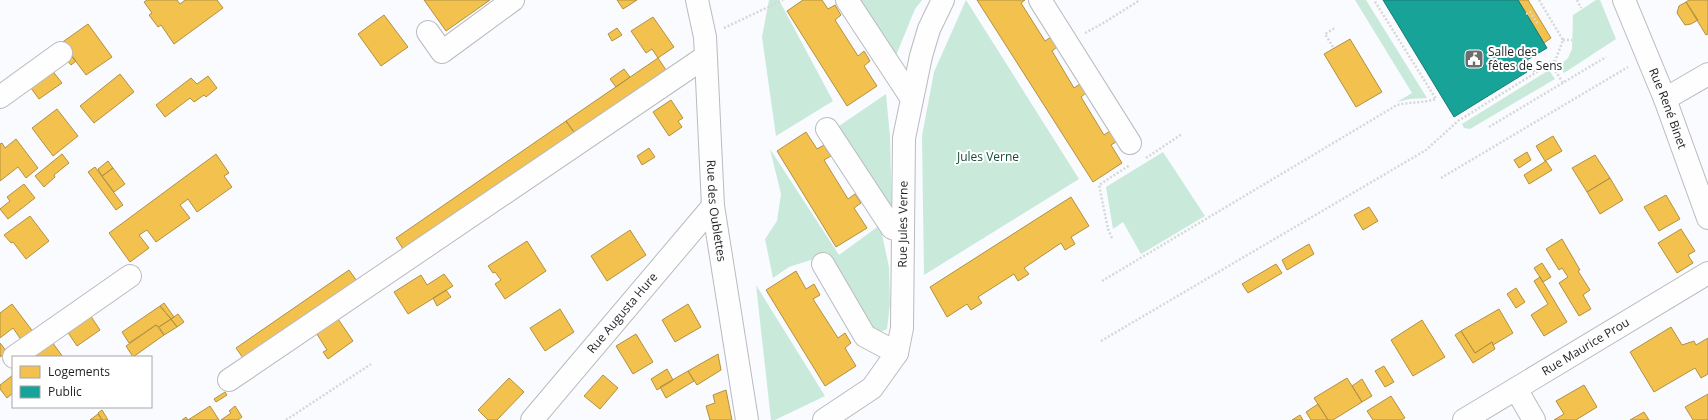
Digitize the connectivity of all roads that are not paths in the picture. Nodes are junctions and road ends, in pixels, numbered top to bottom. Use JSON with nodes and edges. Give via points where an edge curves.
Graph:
{"nodes":[{"id":1,"x":513,"y":0,"type":"edge"},
{"id":2,"x":697,"y":0,"type":"edge"},
{"id":3,"x":848,"y":0,"type":"edge"},
{"id":4,"x":943,"y":0,"type":"edge"},
{"id":5,"x":1040,"y":0,"type":"edge"},
{"id":6,"x":1624,"y":0,"type":"edge"},
{"id":7,"x":428,"y":32,"type":"dead end"},
{"id":8,"x":705,"y":47,"type":"junction"},
{"id":9,"x":61,"y":53,"type":"dead end"},
{"id":10,"x":1708,"y":74,"type":"edge"},
{"id":11,"x":0,"y":97,"type":"edge"},
{"id":12,"x":912,"y":99,"type":"junction"},
{"id":13,"x":1665,"y":99,"type":"junction"},
{"id":14,"x":827,"y":129,"type":"dead end"},
{"id":15,"x":1135,"y":151,"type":"road end"},
{"id":16,"x":713,"y":206,"type":"junction"},
{"id":17,"x":1708,"y":218,"type":"edge"},
{"id":18,"x":903,"y":232,"type":"junction"},
{"id":19,"x":822,"y":264,"type":"dead end"},
{"id":20,"x":1708,"y":273,"type":"edge"},
{"id":21,"x":130,"y":276,"type":"dead end"},
{"id":22,"x":897,"y":353,"type":"junction"},
{"id":23,"x":15,"y":356,"type":"edge"},
{"id":24,"x":12,"y":358,"type":"edge"},
{"id":25,"x":0,"y":367,"type":"edge"},
{"id":26,"x":229,"y":380,"type":"dead end"},
{"id":27,"x":1516,"y":389,"type":"junction"},
{"id":28,"x":532,"y":420,"type":"edge"},
{"id":29,"x":747,"y":420,"type":"edge"},
{"id":30,"x":824,"y":420,"type":"edge"},
{"id":31,"x":1464,"y":420,"type":"edge"},
{"id":32,"x":1534,"y":420,"type":"edge"}],
"edges":[{"from":1,"to":7,"type":"street","via":[[442,52]]},
{"from":2,"to":8,"type":"street","name":"Rue des Oublettes"},
{"from":3,"to":12,"type":"street"},
{"from":4,"to":12,"type":"street","name":"Rue Jules Verne","via":[[929,30]]},
{"from":5,"to":15,"type":"street"},
{"from":6,"to":13,"type":"street","name":"Rue René Binet"},
{"from":8,"to":16,"type":"street","name":"Rue des Oublettes"},
{"from":8,"to":26,"type":"street"},
{"from":9,"to":11,"type":"street"},
{"from":10,"to":13,"type":"street"},
{"from":12,"to":18,"type":"street","name":"Rue Jules Verne","via":[[904,138]]},
{"from":13,"to":17,"type":"street","name":"Rue René Binet"},
{"from":14,"to":18,"type":"street","via":[[892,228]]},
{"from":16,"to":28,"type":"street","name":"Rue Augusta Hure"},
{"from":16,"to":29,"type":"street","name":"Rue des Oublettes"},
{"from":18,"to":22,"type":"street","name":"Rue Jules Verne","via":[[902,328]]},
{"from":19,"to":22,"type":"street","via":[[866,336]]},
{"from":20,"to":27,"type":"street","name":"Rue Maurice Prou"},
{"from":21,"to":23,"type":"street"},
{"from":22,"to":30,"type":"street","name":"Rue Jules Verne","via":[[872,388]]},
{"from":24,"to":25,"type":"street"},
{"from":27,"to":31,"type":"street","name":"Rue Maurice Prou"},
{"from":27,"to":32,"type":"street"}]}
